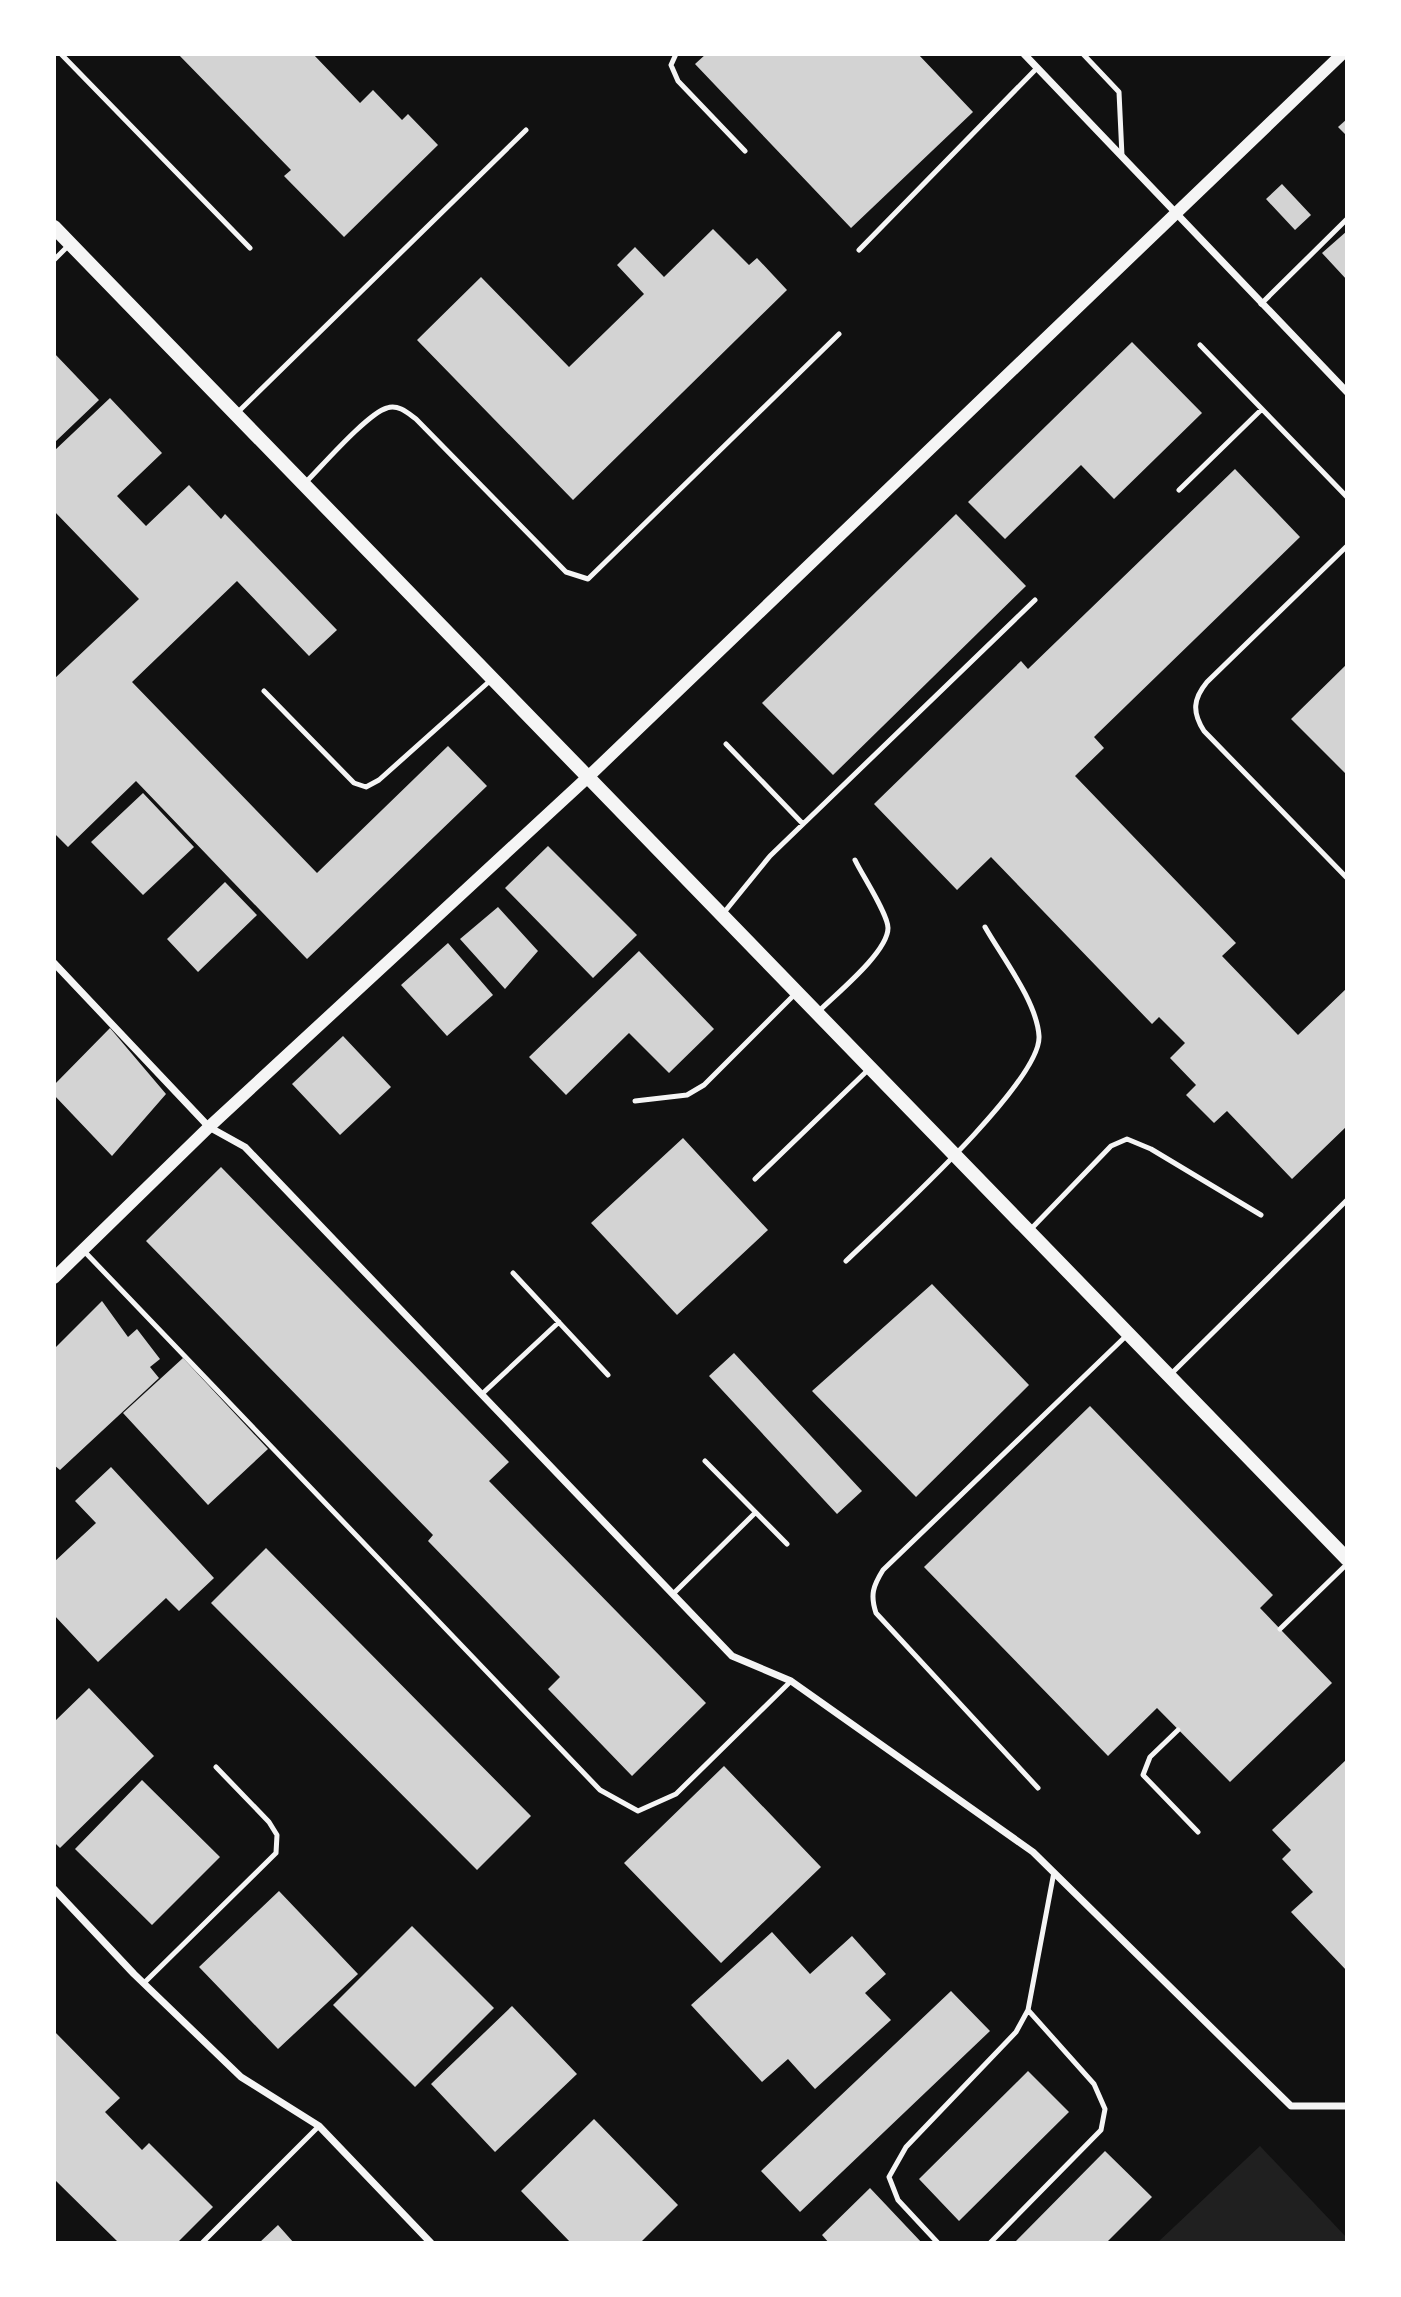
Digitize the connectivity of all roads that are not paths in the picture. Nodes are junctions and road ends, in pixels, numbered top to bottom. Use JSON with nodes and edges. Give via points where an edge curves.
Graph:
{"nodes":[{"id":1,"x":61,"y":54,"type":"edge"},
{"id":2,"x":676,"y":54,"type":"edge"},
{"id":3,"x":1024,"y":54,"type":"edge"},
{"id":4,"x":1083,"y":54,"type":"edge"},
{"id":5,"x":1342,"y":54,"type":"edge"},
{"id":6,"x":1037,"y":68,"type":"junction"},
{"id":7,"x":526,"y":130,"type":"dead end"},
{"id":8,"x":745,"y":151,"type":"dead end"},
{"id":9,"x":1122,"y":158,"type":"junction"},
{"id":10,"x":1175,"y":215,"type":"junction"},
{"id":11,"x":1347,"y":219,"type":"edge"},
{"id":12,"x":54,"y":227,"type":"edge"},
{"id":13,"x":70,"y":244,"type":"junction"},
{"id":14,"x":250,"y":248,"type":"dead end"},
{"id":15,"x":859,"y":250,"type":"dead end"},
{"id":16,"x":54,"y":260,"type":"edge"},
{"id":17,"x":1261,"y":303,"type":"junction"},
{"id":18,"x":839,"y":334,"type":"dead end"},
{"id":19,"x":1200,"y":345,"type":"dead end"},
{"id":20,"x":1347,"y":391,"type":"edge"},
{"id":21,"x":1262,"y":409,"type":"junction"},
{"id":22,"x":236,"y":414,"type":"junction"},
{"id":23,"x":304,"y":484,"type":"junction"},
{"id":24,"x":1179,"y":490,"type":"dead end"},
{"id":25,"x":1347,"y":497,"type":"edge"},
{"id":26,"x":1347,"y":546,"type":"edge"},
{"id":27,"x":1035,"y":600,"type":"dead end"},
{"id":28,"x":492,"y":679,"type":"junction"},
{"id":29,"x":264,"y":691,"type":"dead end"},
{"id":30,"x":726,"y":744,"type":"dead end"},
{"id":31,"x":588,"y":777,"type":"junction"},
{"id":32,"x":803,"y":824,"type":"junction"},
{"id":33,"x":855,"y":860,"type":"dead end"},
{"id":34,"x":1347,"y":878,"type":"edge"},
{"id":35,"x":722,"y":915,"type":"junction"},
{"id":36,"x":985,"y":927,"type":"dead end"},
{"id":37,"x":54,"y":963,"type":"edge"},
{"id":38,"x":797,"y":992,"type":"junction"},
{"id":39,"x":817,"y":1013,"type":"junction"},
{"id":40,"x":870,"y":1068,"type":"junction"},
{"id":41,"x":635,"y":1101,"type":"dead end"},
{"id":42,"x":209,"y":1127,"type":"junction"},
{"id":43,"x":955,"y":1155,"type":"junction"},
{"id":44,"x":755,"y":1179,"type":"dead end"},
{"id":45,"x":1347,"y":1200,"type":"edge"},
{"id":46,"x":1261,"y":1215,"type":"dead end"},
{"id":47,"x":1029,"y":1232,"type":"junction"},
{"id":48,"x":83,"y":1250,"type":"junction"},
{"id":49,"x":846,"y":1261,"type":"dead end"},
{"id":50,"x":513,"y":1273,"type":"dead end"},
{"id":51,"x":54,"y":1278,"type":"edge"},
{"id":52,"x":559,"y":1322,"type":"junction"},
{"id":53,"x":1129,"y":1334,"type":"junction"},
{"id":54,"x":608,"y":1375,"type":"dead end"},
{"id":55,"x":1169,"y":1376,"type":"junction"},
{"id":56,"x":482,"y":1394,"type":"junction"},
{"id":57,"x":705,"y":1461,"type":"dead end"},
{"id":58,"x":755,"y":1513,"type":"junction"},
{"id":59,"x":787,"y":1544,"type":"dead end"},
{"id":60,"x":1347,"y":1559,"type":"edge"},
{"id":61,"x":1347,"y":1564,"type":"edge"},
{"id":62,"x":673,"y":1594,"type":"junction"},
{"id":63,"x":1280,"y":1629,"type":"dead end"},
{"id":64,"x":791,"y":1681,"type":"junction"},
{"id":65,"x":1178,"y":1730,"type":"dead end"},
{"id":66,"x":216,"y":1767,"type":"dead end"},
{"id":67,"x":1038,"y":1787,"type":"dead end"},
{"id":68,"x":1198,"y":1832,"type":"dead end"},
{"id":69,"x":1054,"y":1872,"type":"junction"},
{"id":70,"x":54,"y":1889,"type":"edge"},
{"id":71,"x":144,"y":1983,"type":"junction"},
{"id":72,"x":1028,"y":2010,"type":"junction"},
{"id":73,"x":1347,"y":2106,"type":"edge"},
{"id":74,"x":319,"y":2126,"type":"junction"},
{"id":75,"x":202,"y":2243,"type":"edge"},
{"id":76,"x":431,"y":2243,"type":"edge"},
{"id":77,"x":937,"y":2243,"type":"edge"},
{"id":78,"x":990,"y":2243,"type":"edge"}],
"edges":[{"from":1,"to":14,"type":"lane"},
{"from":2,"to":8,"type":"lane","via":[[671,65],[677,81]]},
{"from":3,"to":6,"type":"street"},
{"from":4,"to":9,"type":"lane","via":[[1119,92]]},
{"from":5,"to":10,"type":"street"},
{"from":6,"to":9,"type":"street"},
{"from":6,"to":15,"type":"lane"},
{"from":7,"to":22,"type":"lane"},
{"from":9,"to":10,"type":"street"},
{"from":10,"to":17,"type":"street"},
{"from":10,"to":31,"type":"street"},
{"from":11,"to":17,"type":"lane"},
{"from":12,"to":13,"type":"main road"},
{"from":13,"to":16,"type":"lane"},
{"from":13,"to":22,"type":"main road"},
{"from":17,"to":20,"type":"street"},
{"from":18,"to":23,"type":"lane","via":[[587,579],[566,572],[401,409],[387,407],[372,417]]},
{"from":19,"to":21,"type":"lane"},
{"from":21,"to":24,"type":"lane"},
{"from":21,"to":25,"type":"lane"},
{"from":22,"to":23,"type":"main road"},
{"from":23,"to":28,"type":"main road"},
{"from":26,"to":34,"type":"lane","via":[[1207,682],[1194,705],[1196,720],[1204,731]]},
{"from":27,"to":32,"type":"lane"},
{"from":28,"to":29,"type":"lane","via":[[366,787],[354,783]]},
{"from":28,"to":31,"type":"main road"},
{"from":30,"to":32,"type":"lane"},
{"from":31,"to":35,"type":"main road"},
{"from":31,"to":42,"type":"street"},
{"from":32,"to":35,"type":"lane"},
{"from":33,"to":39,"type":"lane","via":[[888,926],[886,938]]},
{"from":35,"to":38,"type":"main road"},
{"from":36,"to":43,"type":"lane","via":[[1033,1010],[1039,1037],[1036,1055]]},
{"from":37,"to":42,"type":"street"},
{"from":38,"to":39,"type":"main road"},
{"from":38,"to":41,"type":"lane","via":[[704,1085],[687,1095]]},
{"from":39,"to":40,"type":"main road"},
{"from":40,"to":43,"type":"main road"},
{"from":40,"to":44,"type":"lane"},
{"from":42,"to":48,"type":"street"},
{"from":42,"to":56,"type":"street","via":[[245,1147]]},
{"from":43,"to":47,"type":"main road"},
{"from":43,"to":49,"type":"lane"},
{"from":45,"to":55,"type":"lane"},
{"from":46,"to":47,"type":"lane","via":[[1127,1139],[1111,1146]]},
{"from":47,"to":53,"type":"main road"},
{"from":48,"to":51,"type":"street"},
{"from":48,"to":64,"type":"lane","via":[[600,1790],[638,1811],[676,1794]]},
{"from":50,"to":52,"type":"lane"},
{"from":52,"to":54,"type":"lane"},
{"from":52,"to":56,"type":"lane"},
{"from":53,"to":55,"type":"main road"},
{"from":53,"to":67,"type":"lane","via":[[883,1570],[874,1584],[871,1599],[876,1613]]},
{"from":55,"to":60,"type":"main road"},
{"from":56,"to":62,"type":"street"},
{"from":57,"to":58,"type":"lane"},
{"from":58,"to":59,"type":"lane"},
{"from":58,"to":62,"type":"lane"},
{"from":61,"to":63,"type":"lane"},
{"from":62,"to":64,"type":"street","via":[[732,1656]]},
{"from":64,"to":69,"type":"street","via":[[1034,1852]]},
{"from":65,"to":68,"type":"lane","via":[[1150,1758],[1143,1775]]},
{"from":66,"to":71,"type":"lane","via":[[269,1822],[277,1835],[276,1853]]},
{"from":69,"to":72,"type":"lane"},
{"from":69,"to":73,"type":"street","via":[[1291,2106]]},
{"from":70,"to":71,"type":"street"},
{"from":71,"to":74,"type":"street","via":[[241,2077]]},
{"from":72,"to":77,"type":"lane","via":[[1016,2032],[906,2147],[889,2177],[898,2200]]},
{"from":72,"to":78,"type":"lane","via":[[1094,2084],[1105,2109],[1101,2130]]},
{"from":74,"to":75,"type":"lane"},
{"from":74,"to":76,"type":"street"}]}
